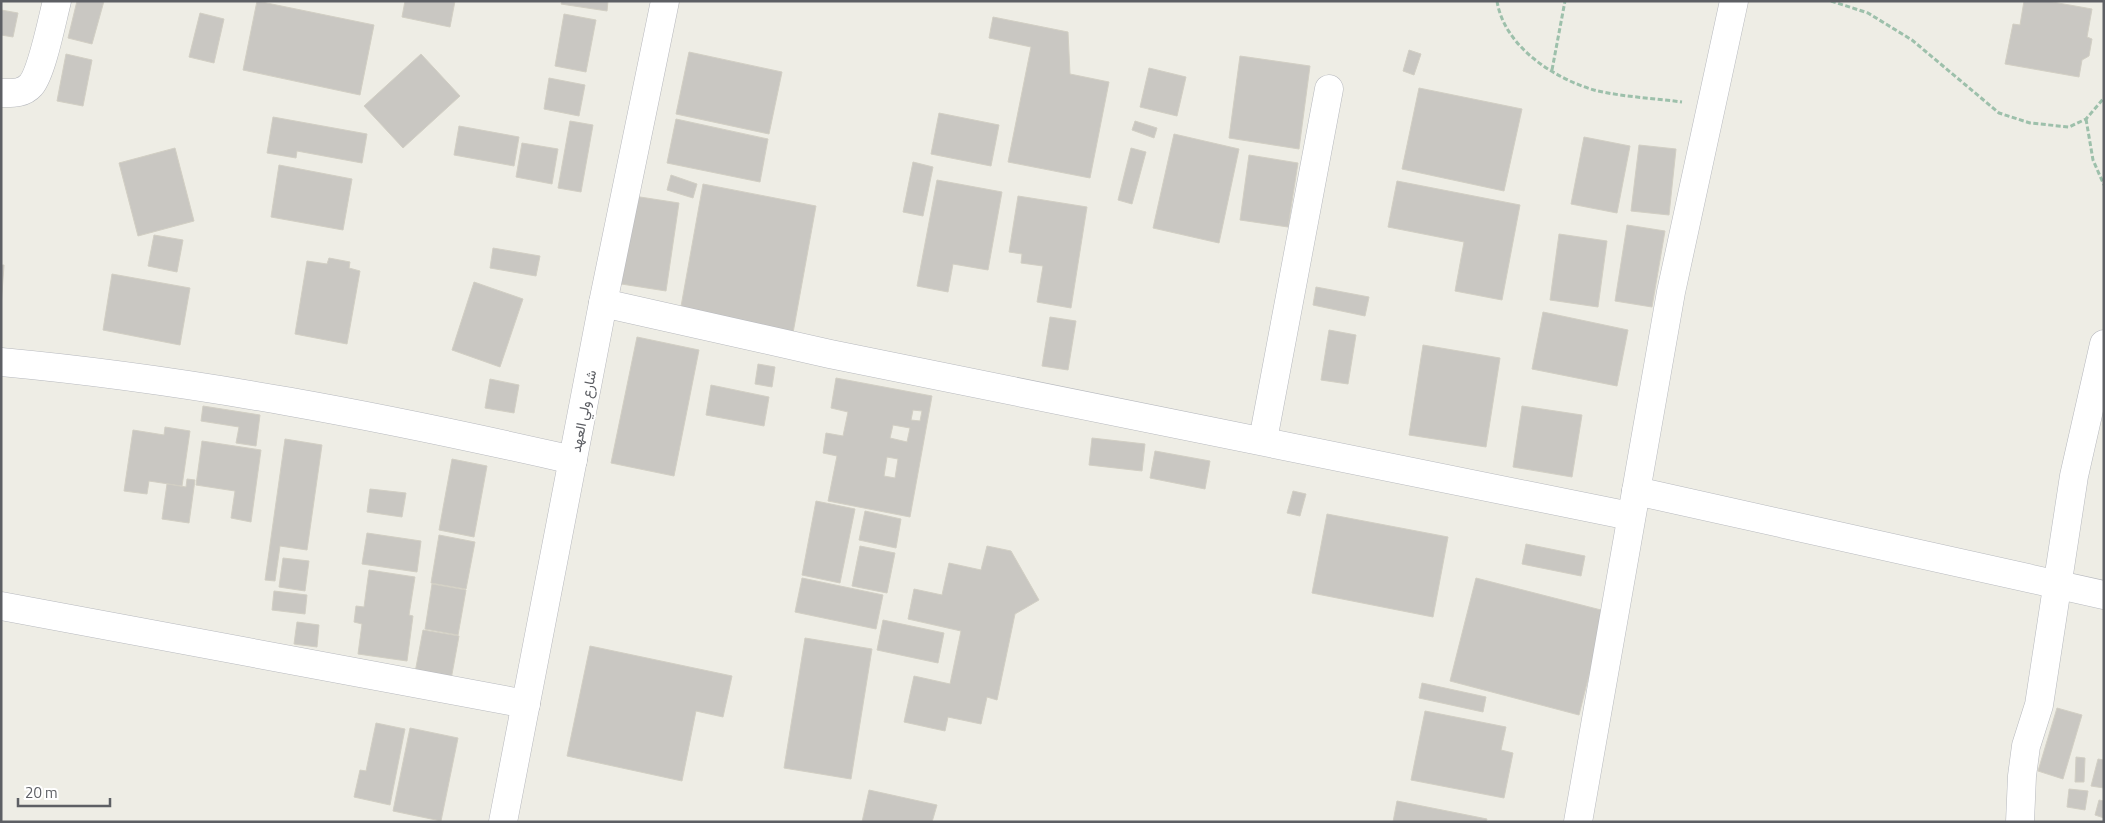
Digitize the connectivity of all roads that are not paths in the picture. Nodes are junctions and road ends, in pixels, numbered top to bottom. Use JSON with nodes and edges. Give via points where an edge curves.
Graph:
{"nodes":[{"id":1,"x":57,"y":1,"type":"edge"},
{"id":2,"x":665,"y":1,"type":"edge"},
{"id":3,"x":1734,"y":1,"type":"edge"},
{"id":4,"x":1329,"y":89,"type":"dead end"},
{"id":5,"x":1,"y":93,"type":"edge"},
{"id":6,"x":603,"y":303,"type":"junction"},
{"id":7,"x":2104,"y":344,"type":"edge"},
{"id":8,"x":1,"y":362,"type":"edge"},
{"id":9,"x":1263,"y":440,"type":"junction"},
{"id":10,"x":574,"y":460,"type":"junction"},
{"id":11,"x":1633,"y":504,"type":"junction"},
{"id":12,"x":2057,"y":583,"type":"junction"},
{"id":13,"x":2104,"y":595,"type":"edge"},
{"id":14,"x":1,"y":606,"type":"edge"},
{"id":15,"x":526,"y":704,"type":"junction"},
{"id":16,"x":503,"y":822,"type":"edge"},
{"id":17,"x":1578,"y":822,"type":"edge"},
{"id":18,"x":2020,"y":822,"type":"edge"}],
"edges":[{"from":1,"to":5,"type":"street","via":[[31,86],[19,93]]},
{"from":2,"to":6,"type":"street","name":"شارع ولي العهد"},
{"from":3,"to":11,"type":"street","via":[[1671,292]]},
{"from":4,"to":9,"type":"street"},
{"from":6,"to":9,"type":"street","via":[[830,354]]},
{"from":6,"to":10,"type":"street","name":"شارع ولي العهد"},
{"from":7,"to":12,"type":"street","via":[[2074,476]]},
{"from":8,"to":10,"type":"street","via":[[86,370],[262,395]]},
{"from":9,"to":11,"type":"street"},
{"from":10,"to":15,"type":"street","name":"شارع ولي العهد"},
{"from":11,"to":12,"type":"street"},
{"from":11,"to":17,"type":"street"},
{"from":12,"to":13,"type":"street"},
{"from":12,"to":18,"type":"street","via":[[2039,705],[2026,746]]},
{"from":14,"to":15,"type":"street"},
{"from":15,"to":16,"type":"street","name":"شارع ولي العهد"}]}
